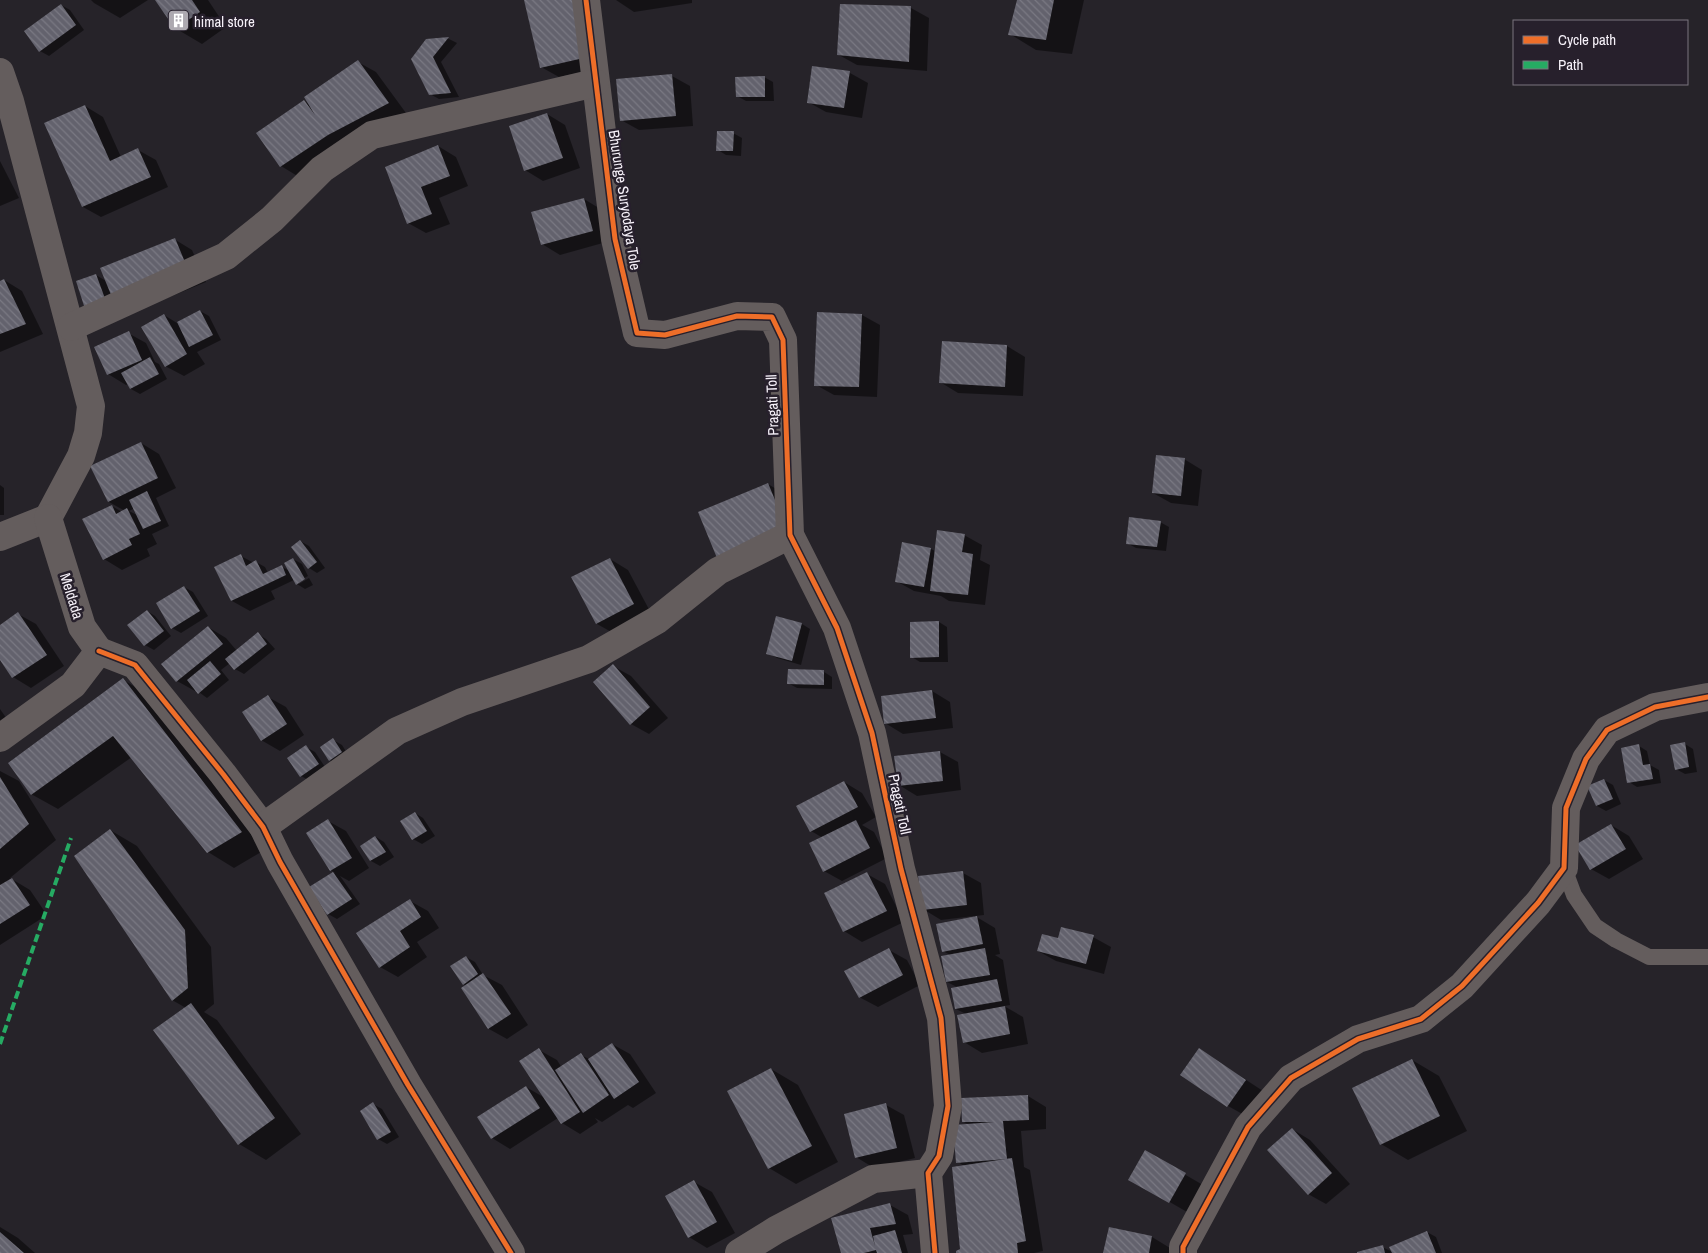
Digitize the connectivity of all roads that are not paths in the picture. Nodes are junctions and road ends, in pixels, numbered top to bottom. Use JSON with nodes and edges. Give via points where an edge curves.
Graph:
{"nodes":[{"id":1,"x":586,"y":0,"type":"edge"},
{"id":2,"x":0,"y":72,"type":"edge"},
{"id":3,"x":595,"y":83,"type":"junction"},
{"id":4,"x":5,"y":104,"type":"edge"},
{"id":5,"x":71,"y":327,"type":"junction"},
{"id":6,"x":783,"y":367,"type":"joint"},
{"id":7,"x":48,"y":518,"type":"junction"},
{"id":8,"x":790,"y":535,"type":"junction"},
{"id":9,"x":0,"y":537,"type":"edge"},
{"id":10,"x":99,"y":651,"type":"junction"},
{"id":11,"x":1708,"y":696,"type":"edge"},
{"id":12,"x":0,"y":738,"type":"edge"},
{"id":13,"x":263,"y":828,"type":"junction"},
{"id":14,"x":1564,"y":868,"type":"junction"},
{"id":15,"x":1708,"y":957,"type":"edge"},
{"id":16,"x":928,"y":1173,"type":"junction"},
{"id":17,"x":510,"y":1253,"type":"edge"},
{"id":18,"x":739,"y":1253,"type":"edge"},
{"id":19,"x":935,"y":1253,"type":"edge"},
{"id":20,"x":1183,"y":1253,"type":"edge"}],
"edges":[{"from":1,"to":3,"type":"street","name":"Bhurunge Suryodaya Tole"},
{"from":2,"to":4,"type":"street"},
{"from":3,"to":5,"type":"street","via":[[372,134],[322,169],[272,219],[226,256]]},
{"from":3,"to":6,"type":"street","name":"Bhurunge Suryodaya Tole","via":[[615,239],[637,333],[665,335],[737,316],[772,316],[783,340]]},
{"from":4,"to":5,"type":"street"},
{"from":5,"to":7,"type":"street","via":[[91,406],[89,424],[80,456]]},
{"from":6,"to":8,"type":"street","name":"Pragati Toll"},
{"from":7,"to":9,"type":"street"},
{"from":7,"to":10,"type":"street","name":"Meldada","via":[[82,627]]},
{"from":8,"to":13,"type":"street","via":[[718,571],[657,620],[589,659],[462,702],[397,731]]},
{"from":8,"to":16,"type":"street","name":"Pragati Toll","via":[[837,628],[872,733],[901,869],[940,1018],[948,1106],[939,1156]]},
{"from":10,"to":12,"type":"street","via":[[74,685]]},
{"from":10,"to":13,"type":"street","via":[[135,665]]},
{"from":11,"to":14,"type":"street","via":[[1655,707],[1608,730],[1586,759],[1566,808]]},
{"from":13,"to":17,"type":"street","via":[[408,1085]]},
{"from":14,"to":15,"type":"lane","via":[[1574,895],[1595,926],[1616,940],[1649,957]]},
{"from":14,"to":20,"type":"street","via":[[1538,903],[1462,986],[1421,1019],[1358,1039],[1291,1078],[1248,1127]]},
{"from":16,"to":18,"type":"street","via":[[873,1179]]},
{"from":16,"to":19,"type":"street"}]}
